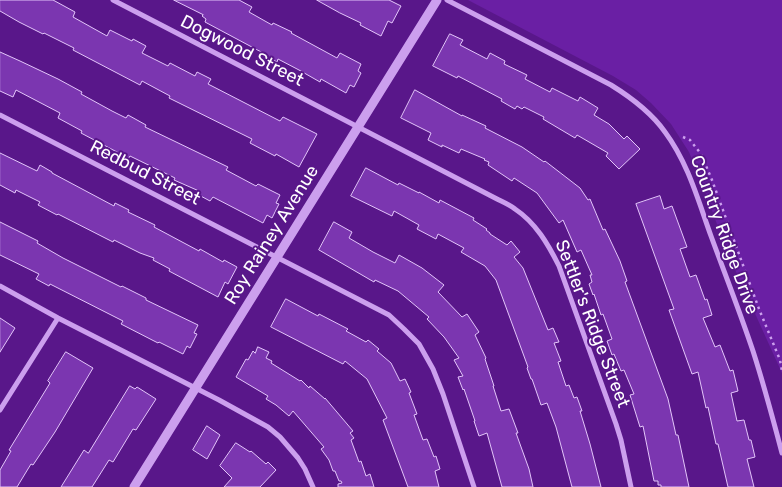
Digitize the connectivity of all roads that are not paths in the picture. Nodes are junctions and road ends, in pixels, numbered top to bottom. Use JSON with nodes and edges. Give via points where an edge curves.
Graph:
{"nodes":[{"id":1,"x":113,"y":0,"type":"edge"},
{"id":2,"x":437,"y":0,"type":"edge"},
{"id":3,"x":447,"y":0,"type":"edge"},
{"id":4,"x":0,"y":115,"type":"edge"},
{"id":5,"x":358,"y":127,"type":"junction"},
{"id":6,"x":277,"y":257,"type":"junction"},
{"id":7,"x":0,"y":286,"type":"edge"},
{"id":8,"x":58,"y":318,"type":"junction"},
{"id":9,"x":196,"y":388,"type":"junction"},
{"id":10,"x":0,"y":410,"type":"edge"},
{"id":11,"x":782,"y":453,"type":"edge"},
{"id":12,"x":134,"y":487,"type":"edge"},
{"id":13,"x":313,"y":487,"type":"edge"},
{"id":14,"x":474,"y":487,"type":"edge"},
{"id":15,"x":631,"y":487,"type":"edge"}],
"edges":[{"from":1,"to":5,"type":"street","name":"Dogwood Street"},
{"from":2,"to":5,"type":"street","name":"Roy Rainey Avenue"},
{"from":3,"to":11,"type":"street","name":"Country Ridge Drive","via":[[611,85],[647,110],[664,130],[688,171],[760,374]]},
{"from":4,"to":6,"type":"street","name":"Redbud Street"},
{"from":5,"to":6,"type":"street","name":"Roy Rainey Avenue"},
{"from":5,"to":15,"type":"street","name":"Settler's Ridge Street","via":[[515,209],[541,233],[559,266],[616,424]]},
{"from":6,"to":9,"type":"street","name":"Roy Rainey Avenue"},
{"from":6,"to":14,"type":"street","name":"Redbud Street","via":[[389,315],[418,344],[443,394]]},
{"from":7,"to":8,"type":"street"},
{"from":8,"to":9,"type":"street"},
{"from":8,"to":10,"type":"street"},
{"from":9,"to":12,"type":"street","name":"Roy Rainey Avenue"},
{"from":9,"to":13,"type":"street","via":[[280,436],[298,458]]}]}
